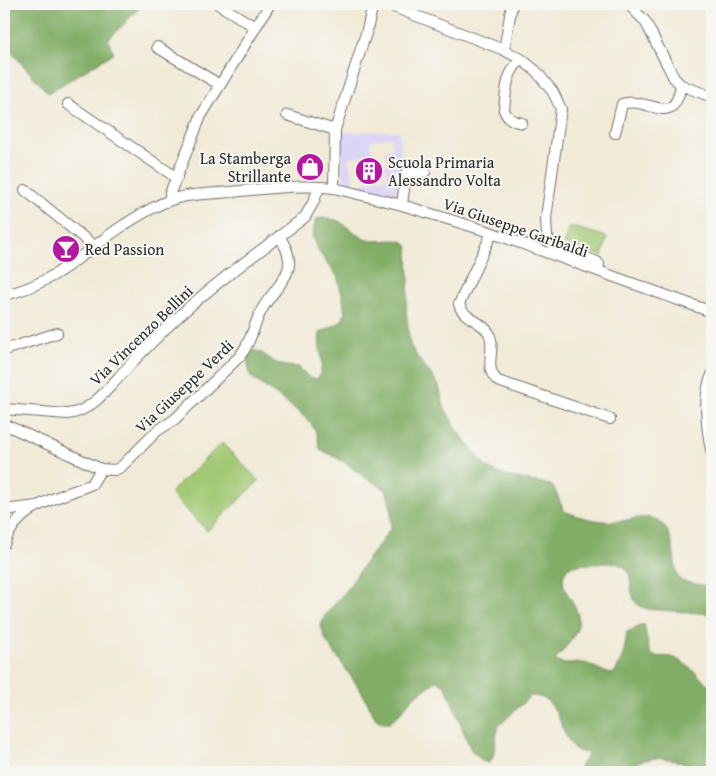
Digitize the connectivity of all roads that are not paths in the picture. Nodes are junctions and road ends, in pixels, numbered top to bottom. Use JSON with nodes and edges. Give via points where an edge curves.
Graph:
{"nodes":[{"id":1,"x":218,"y":4,"type":"edge"},
{"id":2,"x":270,"y":4,"type":"edge"},
{"id":3,"x":373,"y":4,"type":"edge"},
{"id":4,"x":386,"y":4,"type":"edge"},
{"id":5,"x":512,"y":4,"type":"edge"},
{"id":6,"x":628,"y":4,"type":"edge"},
{"id":7,"x":255,"y":27,"type":"junction"},
{"id":8,"x":157,"y":47,"type":"dead end"},
{"id":9,"x":504,"y":50,"type":"junction"},
{"id":10,"x":521,"y":59,"type":"junction"},
{"id":11,"x":220,"y":85,"type":"junction"},
{"id":12,"x":681,"y":85,"type":"junction"},
{"id":13,"x":712,"y":97,"type":"edge"},
{"id":14,"x":68,"y":104,"type":"dead end"},
{"id":15,"x":287,"y":116,"type":"dead end"},
{"id":16,"x":522,"y":124,"type":"dead end"},
{"id":17,"x":335,"y":130,"type":"junction"},
{"id":18,"x":615,"y":132,"type":"dead end"},
{"id":19,"x":425,"y":172,"type":"dead end"},
{"id":20,"x":177,"y":178,"type":"junction"},
{"id":21,"x":318,"y":187,"type":"junction"},
{"id":22,"x":334,"y":188,"type":"junction"},
{"id":23,"x":25,"y":190,"type":"dead end"},
{"id":24,"x":170,"y":200,"type":"junction"},
{"id":25,"x":402,"y":205,"type":"junction"},
{"id":26,"x":492,"y":233,"type":"junction"},
{"id":27,"x":280,"y":236,"type":"junction"},
{"id":28,"x":95,"y":247,"type":"junction"},
{"id":29,"x":598,"y":271,"type":"junction"},
{"id":30,"x":4,"y":295,"type":"edge"},
{"id":31,"x":712,"y":312,"type":"edge"},
{"id":32,"x":57,"y":332,"type":"dead end"},
{"id":33,"x":4,"y":350,"type":"edge"},
{"id":34,"x":712,"y":375,"type":"edge"},
{"id":35,"x":4,"y":410,"type":"edge"},
{"id":36,"x":610,"y":419,"type":"dead end"},
{"id":37,"x":4,"y":424,"type":"edge"},
{"id":38,"x":712,"y":454,"type":"edge"},
{"id":39,"x":101,"y":469,"type":"junction"},
{"id":40,"x":38,"y":506,"type":"junction"},
{"id":41,"x":5,"y":510,"type":"edge"},
{"id":42,"x":17,"y":522,"type":"junction"},
{"id":43,"x":4,"y":544,"type":"edge"}],
"edges":[{"from":1,"to":7,"type":"street"},
{"from":2,"to":7,"type":"street"},
{"from":3,"to":17,"type":"street","via":[[368,30]]},
{"from":4,"to":9,"type":"street"},
{"from":5,"to":9,"type":"street"},
{"from":6,"to":12,"type":"street","via":[[645,21]]},
{"from":7,"to":11,"type":"street"},
{"from":8,"to":11,"type":"street"},
{"from":9,"to":10,"type":"street"},
{"from":10,"to":16,"type":"street","via":[[509,75],[504,110],[511,120]]},
{"from":10,"to":29,"type":"street","via":[[546,83],[560,110],[546,218],[547,237],[553,245],[597,262]]},
{"from":11,"to":20,"type":"street","via":[[201,116]]},
{"from":12,"to":13,"type":"street"},
{"from":12,"to":18,"type":"street","via":[[678,101],[666,110],[639,103],[622,104]]},
{"from":14,"to":20,"type":"street"},
{"from":15,"to":17,"type":"street"},
{"from":17,"to":22,"type":"street"},
{"from":19,"to":25,"type":"street","via":[[406,173]]},
{"from":20,"to":24,"type":"street"},
{"from":21,"to":22,"type":"street","name":"Via Giuseppe Garibaldi"},
{"from":21,"to":24,"type":"street","name":"Via Giuseppe Garibaldi","via":[[195,195]]},
{"from":21,"to":27,"type":"street","name":"Via Vincenzo Bellini","via":[[305,216]]},
{"from":22,"to":25,"type":"street","name":"Via Giuseppe Garibaldi"},
{"from":23,"to":28,"type":"street"},
{"from":24,"to":28,"type":"street","name":"Via Giuseppe Garibaldi","via":[[124,225]]},
{"from":25,"to":26,"type":"street","name":"Via Giuseppe Garibaldi"},
{"from":26,"to":29,"type":"street","name":"Via Giuseppe Garibaldi"},
{"from":26,"to":36,"type":"street","via":[[459,304],[461,311],[490,334],[491,373],[498,380]]},
{"from":27,"to":35,"type":"street","name":"Via Vincenzo Bellini","via":[[188,307],[104,393],[80,412]]},
{"from":27,"to":39,"type":"street","name":"Via Giuseppe Verdi","via":[[289,255],[288,273],[260,313],[246,348],[174,420],[157,431],[121,467]]},
{"from":28,"to":30,"type":"street","name":"Via Giuseppe Garibaldi","via":[[56,274]]},
{"from":29,"to":31,"type":"street","name":"Via Giuseppe Garibaldi"},
{"from":32,"to":33,"type":"street"},
{"from":34,"to":38,"type":"street","via":[[707,392],[708,436]]},
{"from":37,"to":39,"type":"street"},
{"from":39,"to":40,"type":"street","via":[[92,484]]},
{"from":40,"to":41,"type":"street"},
{"from":40,"to":42,"type":"street"},
{"from":41,"to":42,"type":"street","via":[[14,515]]},
{"from":42,"to":43,"type":"street"}]}
